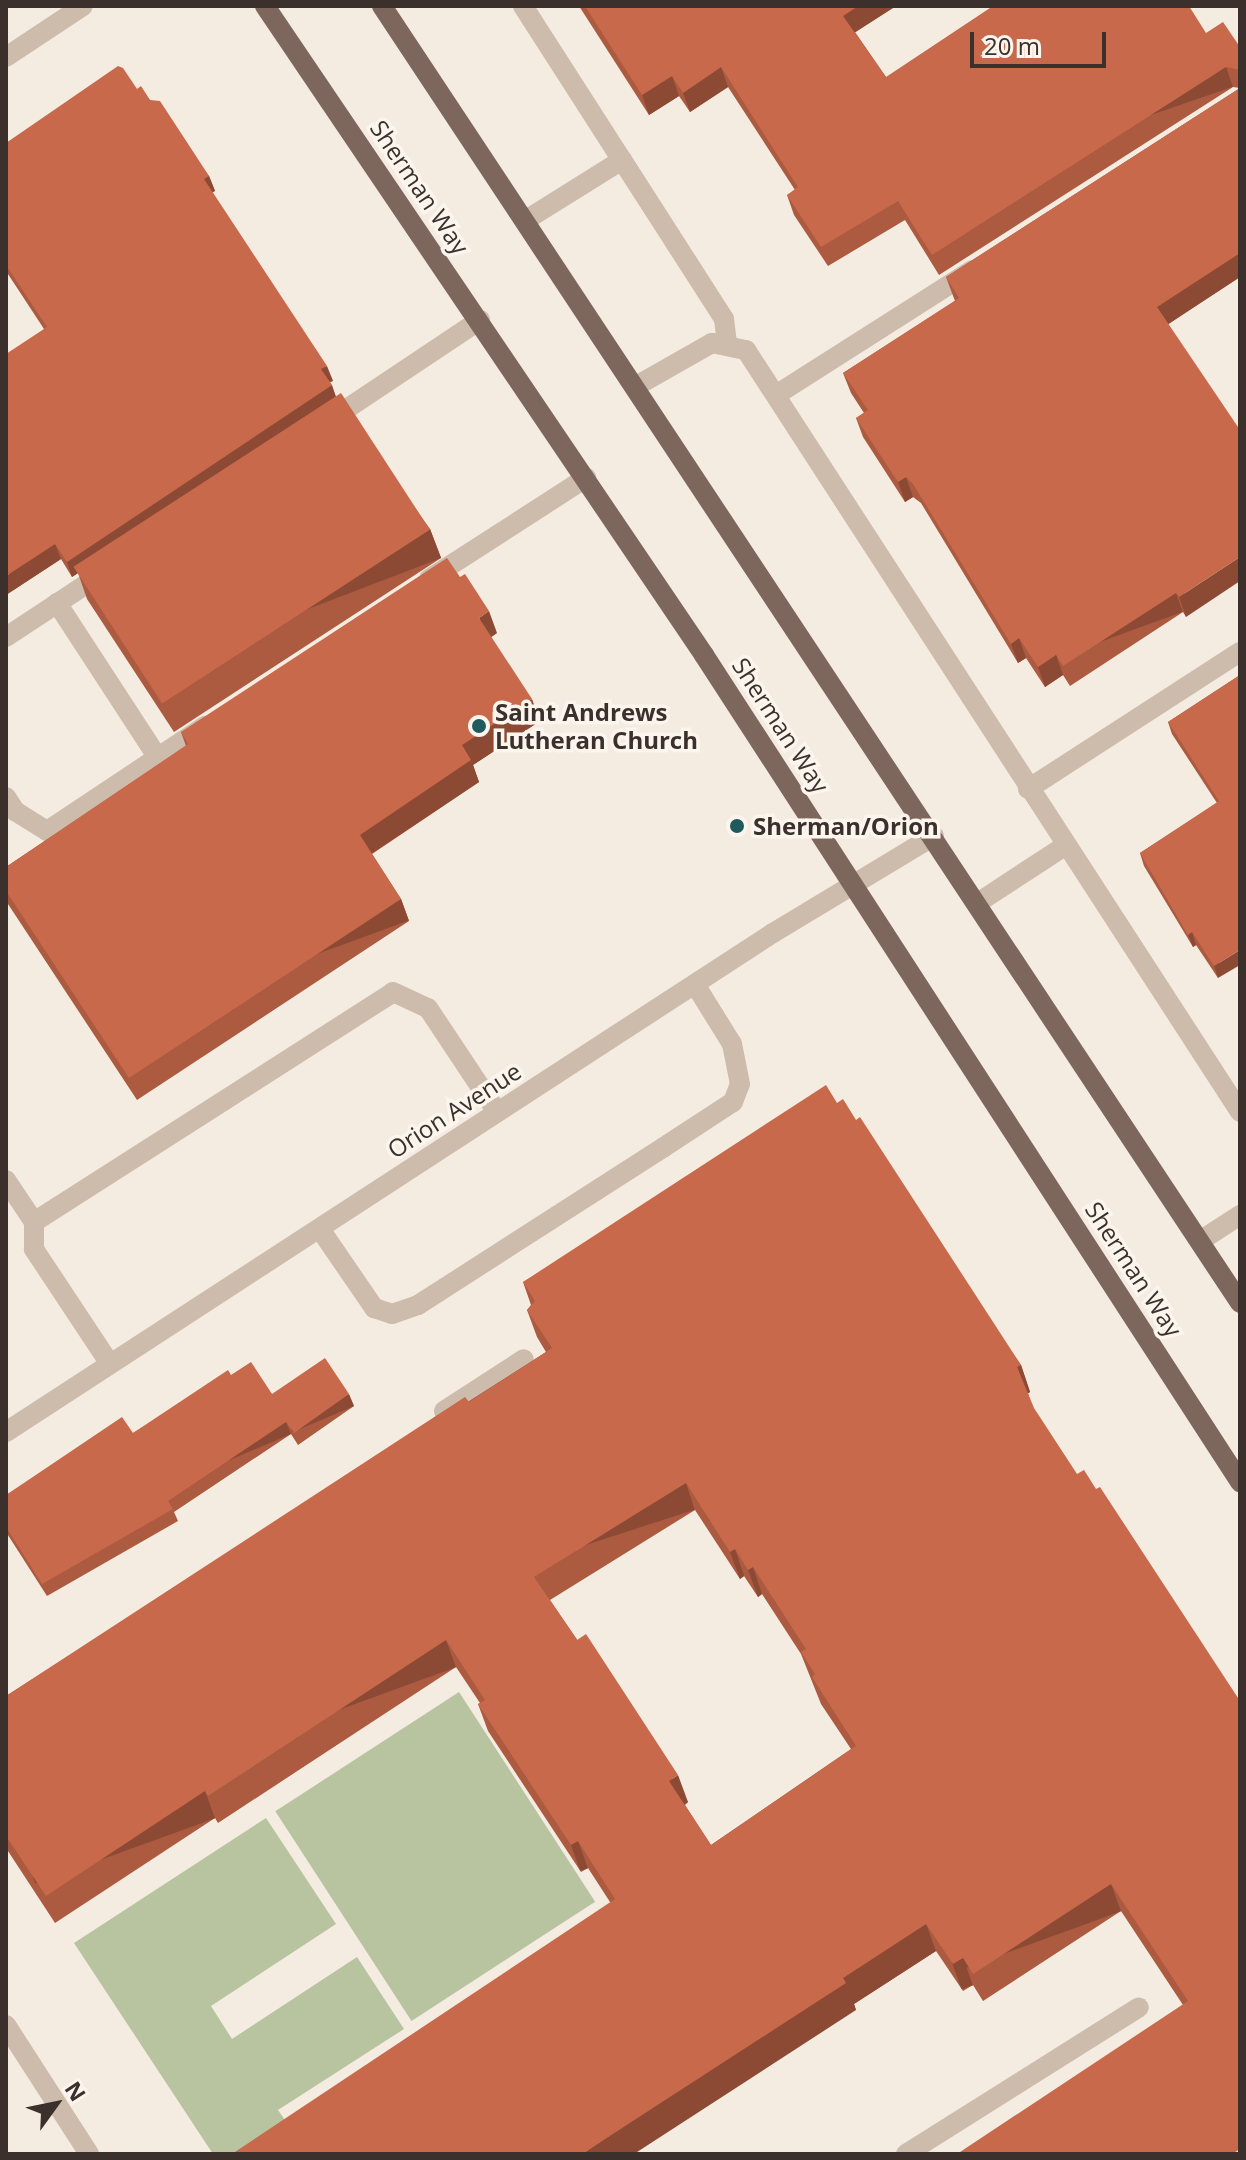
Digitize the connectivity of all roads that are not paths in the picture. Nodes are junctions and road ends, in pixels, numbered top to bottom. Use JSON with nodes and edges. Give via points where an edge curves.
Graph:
{"nodes":[{"id":1,"x":83,"y":6,"type":"edge"},
{"id":2,"x":265,"y":6,"type":"edge"},
{"id":3,"x":382,"y":6,"type":"edge"},
{"id":4,"x":523,"y":6,"type":"edge"},
{"id":5,"x":6,"y":57,"type":"edge"},
{"id":6,"x":622,"y":160,"type":"junction"},
{"id":7,"x":526,"y":220,"type":"junction"},
{"id":8,"x":987,"y":261,"type":"edge"},
{"id":9,"x":480,"y":320,"type":"junction"},
{"id":10,"x":727,"y":342,"type":"junction"},
{"id":11,"x":638,"y":385,"type":"junction"},
{"id":12,"x":776,"y":395,"type":"junction"},
{"id":13,"x":313,"y":432,"type":"edge"},
{"id":14,"x":586,"y":478,"type":"junction"},
{"id":15,"x":129,"y":555,"type":"edge"},
{"id":16,"x":408,"y":593,"type":"edge"},
{"id":17,"x":57,"y":603,"type":"junction"},
{"id":18,"x":6,"y":637,"type":"edge"},
{"id":19,"x":1240,"y":652,"type":"edge"},
{"id":20,"x":224,"y":713,"type":"edge"},
{"id":21,"x":158,"y":758,"type":"junction"},
{"id":22,"x":1028,"y":789,"type":"junction"},
{"id":23,"x":6,"y":797,"type":"edge"},
{"id":24,"x":934,"y":836,"type":"junction"},
{"id":25,"x":1066,"y":845,"type":"junction"},
{"id":26,"x":855,"y":885,"type":"junction"},
{"id":27,"x":979,"y":902,"type":"junction"},
{"id":28,"x":696,"y":986,"type":"junction"},
{"id":29,"x":1232,"y":1083,"type":"edge"},
{"id":30,"x":497,"y":1112,"type":"junction"},
{"id":31,"x":1240,"y":1112,"type":"edge"},
{"id":32,"x":6,"y":1180,"type":"edge"},
{"id":33,"x":1240,"y":1215,"type":"edge"},
{"id":34,"x":34,"y":1222,"type":"junction"},
{"id":35,"x":320,"y":1229,"type":"junction"},
{"id":36,"x":1200,"y":1241,"type":"junction"},
{"id":37,"x":1240,"y":1303,"type":"edge"},
{"id":38,"x":524,"y":1359,"type":"dead end"},
{"id":39,"x":110,"y":1364,"type":"junction"},
{"id":40,"x":431,"y":1420,"type":"edge"},
{"id":41,"x":6,"y":1432,"type":"edge"},
{"id":42,"x":1240,"y":1482,"type":"edge"},
{"id":43,"x":1139,"y":2007,"type":"dead end"},
{"id":44,"x":6,"y":2025,"type":"edge"},
{"id":45,"x":89,"y":2154,"type":"edge"},
{"id":46,"x":906,"y":2154,"type":"edge"}],
"edges":[{"from":1,"to":5,"type":"street"},
{"from":2,"to":9,"type":"main road","name":"Sherman Way"},
{"from":3,"to":7,"type":"main road"},
{"from":4,"to":6,"type":"street"},
{"from":6,"to":7,"type":"street"},
{"from":6,"to":10,"type":"street","via":[[724,319]]},
{"from":7,"to":11,"type":"main road"},
{"from":8,"to":12,"type":"street"},
{"from":9,"to":13,"type":"street"},
{"from":9,"to":14,"type":"main road","name":"Sherman Way"},
{"from":10,"to":11,"type":"street","via":[[690,353]]},
{"from":10,"to":12,"type":"street","via":[[746,350]]},
{"from":11,"to":24,"type":"main road"},
{"from":12,"to":22,"type":"street"},
{"from":14,"to":16,"type":"street"},
{"from":14,"to":26,"type":"main road","name":"Sherman Way"},
{"from":15,"to":17,"type":"street"},
{"from":17,"to":18,"type":"street"},
{"from":17,"to":21,"type":"street"},
{"from":19,"to":22,"type":"street"},
{"from":20,"to":21,"type":"street"},
{"from":21,"to":23,"type":"street","via":[[47,831],[15,811]]},
{"from":22,"to":25,"type":"street"},
{"from":24,"to":26,"type":"street","name":"Orion Avenue"},
{"from":24,"to":27,"type":"main road"},
{"from":25,"to":27,"type":"street"},
{"from":25,"to":29,"type":"street"},
{"from":26,"to":28,"type":"street","name":"Orion Avenue"},
{"from":26,"to":42,"type":"main road","name":"Sherman Way"},
{"from":27,"to":36,"type":"main road"},
{"from":28,"to":30,"type":"street","name":"Orion Avenue"},
{"from":28,"to":35,"type":"street","via":[[732,1044],[740,1084],[733,1102],[687,1132],[418,1305],[392,1314],[374,1308]]},
{"from":29,"to":31,"type":"street"},
{"from":30,"to":34,"type":"street","via":[[428,1008],[393,992]]},
{"from":30,"to":35,"type":"street","name":"Orion Avenue"},
{"from":32,"to":34,"type":"street"},
{"from":33,"to":36,"type":"street"},
{"from":34,"to":39,"type":"street","via":[[34,1249]]},
{"from":35,"to":39,"type":"street","name":"Orion Avenue"},
{"from":36,"to":37,"type":"main road"},
{"from":38,"to":40,"type":"street"},
{"from":39,"to":41,"type":"street","name":"Orion Avenue"},
{"from":43,"to":46,"type":"street"},
{"from":44,"to":45,"type":"street"}]}
